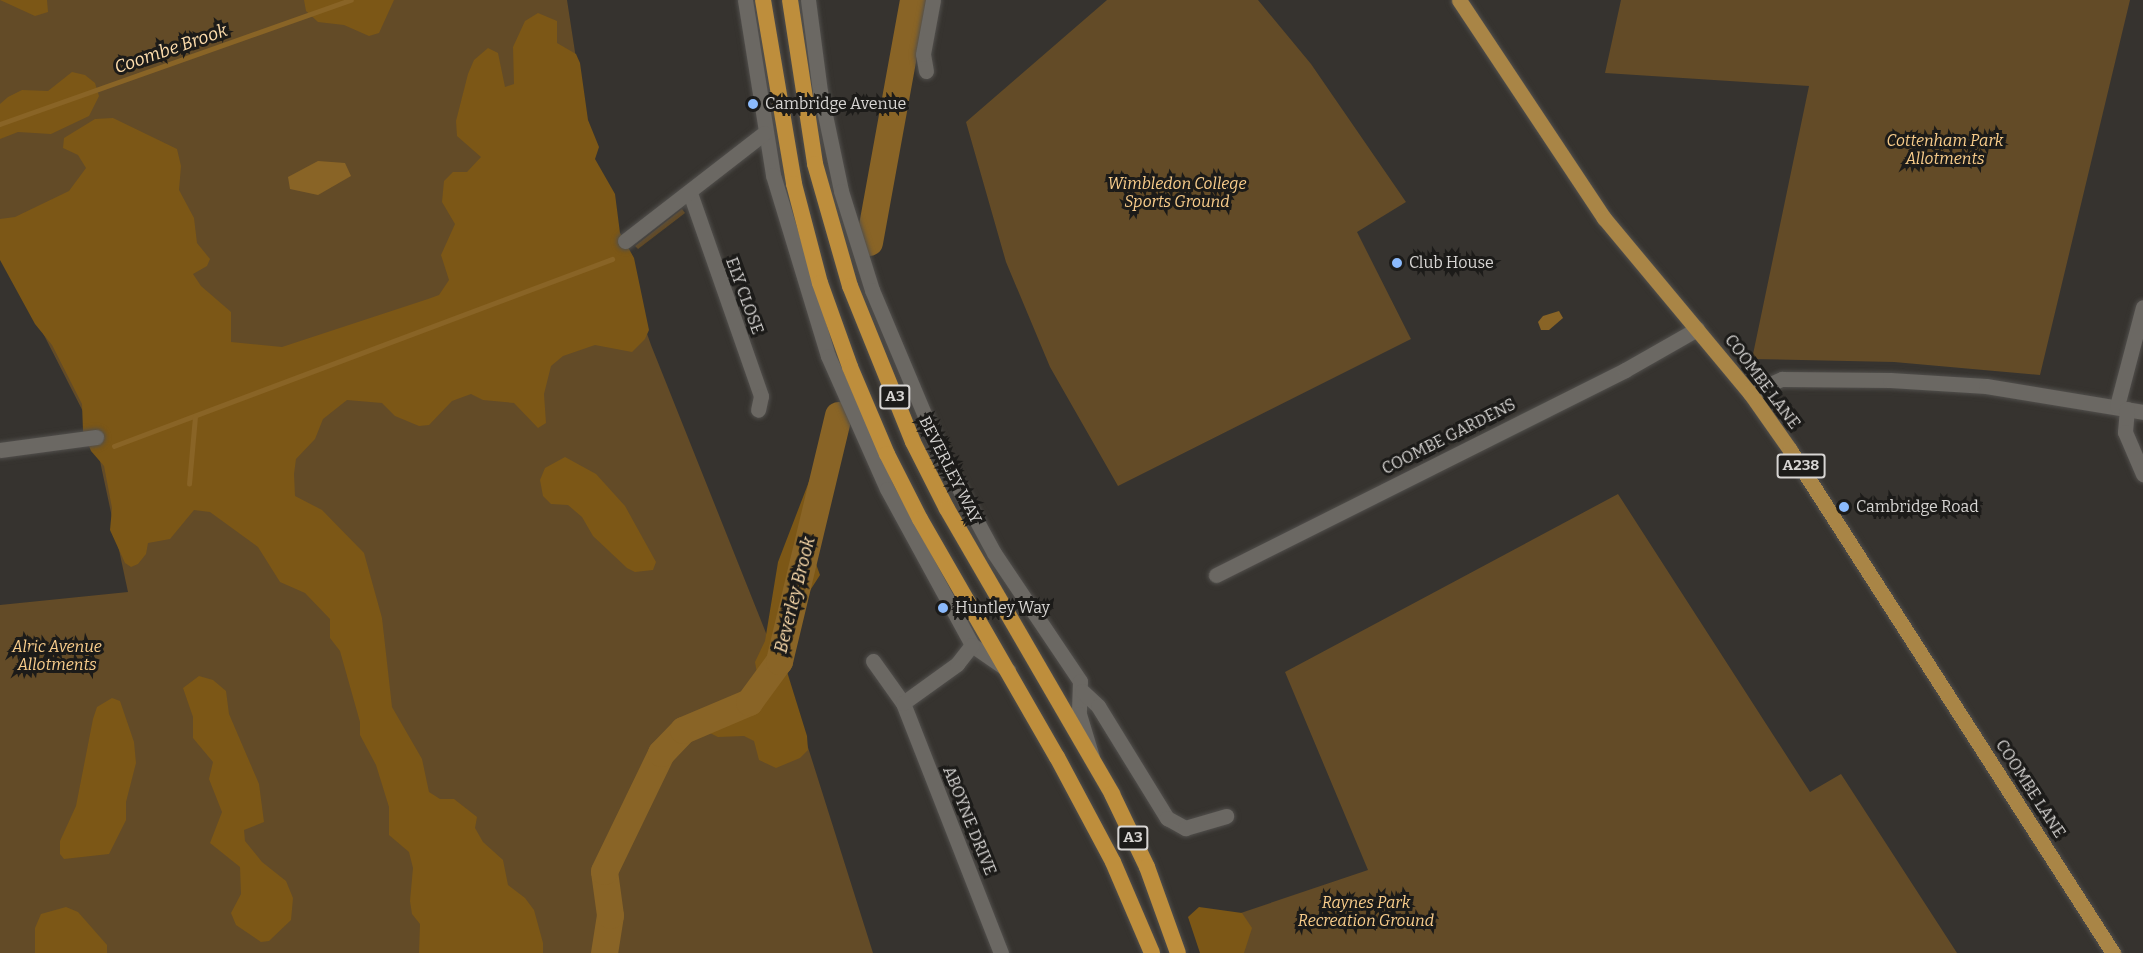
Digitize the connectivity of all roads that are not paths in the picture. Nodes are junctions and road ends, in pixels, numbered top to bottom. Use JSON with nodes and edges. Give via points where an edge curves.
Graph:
{"nodes":[{"id":1,"x":745,"y":0,"type":"edge"},
{"id":2,"x":763,"y":0,"type":"edge"},
{"id":3,"x":790,"y":0,"type":"edge"},
{"id":4,"x":808,"y":0,"type":"edge"},
{"id":5,"x":933,"y":0,"type":"edge"},
{"id":6,"x":1459,"y":0,"type":"edge"},
{"id":7,"x":926,"y":71,"type":"dead end"},
{"id":8,"x":764,"y":133,"type":"junction"},
{"id":9,"x":690,"y":193,"type":"junction"},
{"id":10,"x":626,"y":242,"type":"dead end"},
{"id":11,"x":2143,"y":307,"type":"edge"},
{"id":12,"x":1697,"y":329,"type":"junction"},
{"id":13,"x":1750,"y":393,"type":"junction"},
{"id":14,"x":2122,"y":407,"type":"junction"},
{"id":15,"x":758,"y":410,"type":"dead end"},
{"id":16,"x":2143,"y":412,"type":"edge"},
{"id":17,"x":96,"y":437,"type":"dead end"},
{"id":18,"x":0,"y":450,"type":"edge"},
{"id":19,"x":2143,"y":474,"type":"edge"},
{"id":20,"x":1216,"y":575,"type":"dead end"},
{"id":21,"x":972,"y":645,"type":"junction"},
{"id":22,"x":873,"y":661,"type":"dead end"},
{"id":23,"x":1008,"y":670,"type":"junction"},
{"id":24,"x":1082,"y":691,"type":"junction"},
{"id":25,"x":903,"y":703,"type":"junction"},
{"id":26,"x":1092,"y":759,"type":"junction"},
{"id":27,"x":1226,"y":816,"type":"dead end"},
{"id":28,"x":1001,"y":953,"type":"edge"},
{"id":29,"x":1152,"y":953,"type":"edge"},
{"id":30,"x":1178,"y":953,"type":"edge"},
{"id":31,"x":2113,"y":953,"type":"edge"}],
"edges":[{"from":1,"to":8,"type":"street"},
{"from":2,"to":23,"type":"highway","number":"A3","via":[[794,184],[820,282],[850,367],[920,519]]},
{"from":3,"to":26,"type":"highway","name":"BEVERLEY WAY","number":"A3","via":[[815,164],[850,286],[913,442],[947,509]]},
{"from":4,"to":24,"type":"street","name":"BEVERLEY WAY","via":[[820,91],[844,202],[872,290],[915,399],[994,553]]},
{"from":5,"to":7,"type":"street","via":[[923,54]]},
{"from":6,"to":12,"type":"main road","name":"COOMBE LANE","number":"A238","via":[[1604,218]]},
{"from":8,"to":9,"type":"street"},
{"from":8,"to":21,"type":"street","via":[[787,227],[832,366],[886,489]]},
{"from":9,"to":10,"type":"street"},
{"from":9,"to":15,"type":"street","name":"ELY CLOSE","via":[[761,396]]},
{"from":11,"to":14,"type":"street"},
{"from":12,"to":13,"type":"main road","name":"COOMBE LANE","number":"A238"},
{"from":12,"to":20,"type":"street","name":"COOMBE GARDENS","via":[[1625,370]]},
{"from":13,"to":14,"type":"street","via":[[1782,379],[1890,380],[1986,386]]},
{"from":13,"to":31,"type":"main road","name":"COOMBE LANE","number":"A238"},
{"from":14,"to":16,"type":"street"},
{"from":14,"to":19,"type":"street","via":[[2125,432]]},
{"from":17,"to":18,"type":"street"},
{"from":21,"to":23,"type":"street"},
{"from":21,"to":25,"type":"street","via":[[957,664]]},
{"from":22,"to":25,"type":"street","name":"ABOYNE DRIVE"},
{"from":23,"to":29,"type":"highway","number":"A3","via":[[1113,862]]},
{"from":24,"to":26,"type":"street","name":"BEVERLEY WAY","via":[[1079,714]]},
{"from":24,"to":27,"type":"street","name":"BEVERLEY WAY","via":[[1098,706],[1167,818],[1185,828]]},
{"from":25,"to":28,"type":"street","name":"ABOYNE DRIVE"},
{"from":26,"to":30,"type":"highway","name":"BEVERLEY WAY","number":"A3","via":[[1147,867]]}]}
